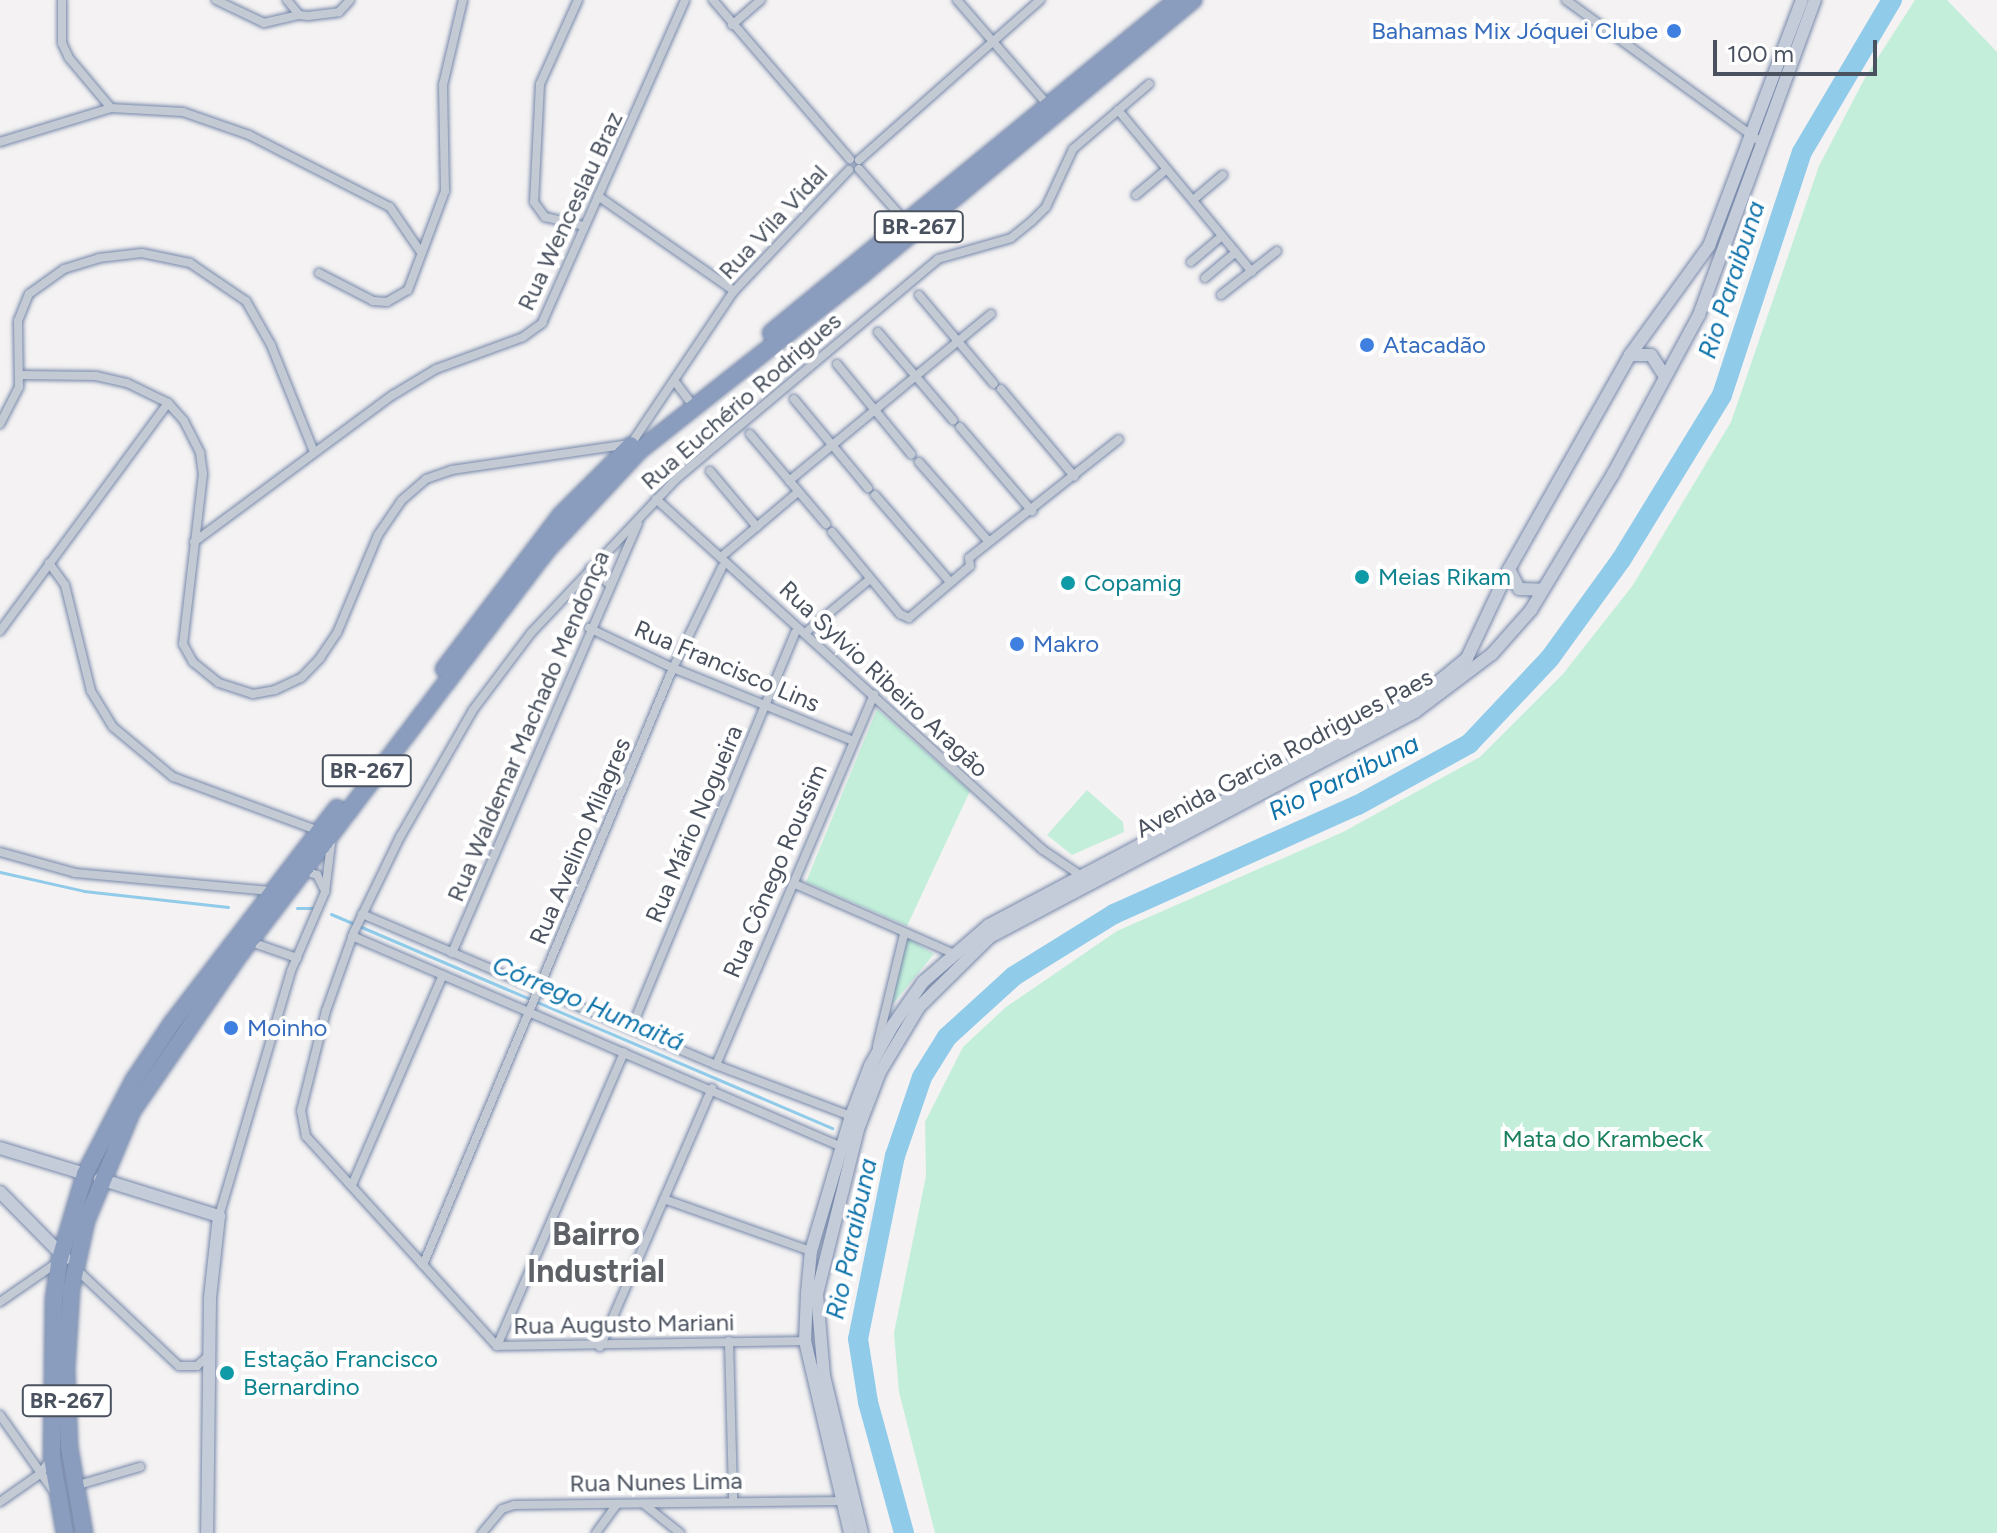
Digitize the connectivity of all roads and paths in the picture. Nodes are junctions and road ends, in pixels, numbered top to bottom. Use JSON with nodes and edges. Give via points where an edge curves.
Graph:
{"nodes":[{"id":1,"x":62,"y":0,"type":"edge"},
{"id":2,"x":216,"y":0,"type":"edge"},
{"id":3,"x":287,"y":0,"type":"edge"},
{"id":4,"x":350,"y":0,"type":"edge"},
{"id":5,"x":463,"y":0,"type":"edge"},
{"id":6,"x":578,"y":0,"type":"edge"},
{"id":7,"x":685,"y":0,"type":"edge"},
{"id":8,"x":713,"y":0,"type":"edge"},
{"id":9,"x":761,"y":0,"type":"edge"},
{"id":10,"x":957,"y":0,"type":"edge"},
{"id":11,"x":1040,"y":0,"type":"edge"},
{"id":12,"x":1177,"y":0,"type":"edge"},
{"id":13,"x":1193,"y":0,"type":"edge"},
{"id":14,"x":1566,"y":0,"type":"edge"},
{"id":15,"x":1802,"y":0,"type":"edge"},
{"id":16,"x":1815,"y":0,"type":"edge"},
{"id":17,"x":299,"y":15,"type":"junction"},
{"id":18,"x":732,"y":25,"type":"junction"},
{"id":19,"x":994,"y":41,"type":"junction"},
{"id":20,"x":1149,"y":84,"type":"dead end"},
{"id":21,"x":1047,"y":104,"type":"junction"},
{"id":22,"x":111,"y":108,"type":"junction"},
{"id":23,"x":1118,"y":110,"type":"junction"},
{"id":24,"x":1748,"y":135,"type":"junction"},
{"id":25,"x":0,"y":142,"type":"edge"},
{"id":26,"x":1762,"y":143,"type":"junction"},
{"id":27,"x":854,"y":164,"type":"junction"},
{"id":28,"x":1167,"y":169,"type":"junction"},
{"id":29,"x":1223,"y":175,"type":"dead end"},
{"id":30,"x":1136,"y":195,"type":"dead end"},
{"id":31,"x":598,"y":196,"type":"junction"},
{"id":32,"x":1193,"y":200,"type":"junction"},
{"id":33,"x":905,"y":221,"type":"junction"},
{"id":34,"x":581,"y":225,"type":"junction"},
{"id":35,"x":1222,"y":236,"type":"junction"},
{"id":36,"x":420,"y":251,"type":"junction"},
{"id":37,"x":1277,"y":251,"type":"dead end"},
{"id":38,"x":1236,"y":252,"type":"junction"},
{"id":39,"x":1191,"y":262,"type":"dead end"},
{"id":40,"x":1252,"y":272,"type":"junction"},
{"id":41,"x":319,"y":273,"type":"dead end"},
{"id":42,"x":1205,"y":278,"type":"dead end"},
{"id":43,"x":734,"y":291,"type":"junction"},
{"id":44,"x":919,"y":295,"type":"dead end"},
{"id":45,"x":1221,"y":295,"type":"dead end"},
{"id":46,"x":991,"y":314,"type":"dead end"},
{"id":47,"x":878,"y":332,"type":"dead end"},
{"id":48,"x":958,"y":342,"type":"junction"},
{"id":49,"x":1630,"y":355,"type":"junction"},
{"id":50,"x":837,"y":364,"type":"dead end"},
{"id":51,"x":21,"y":375,"type":"junction"},
{"id":52,"x":1664,"y":375,"type":"junction"},
{"id":53,"x":915,"y":376,"type":"junction"},
{"id":54,"x":676,"y":383,"type":"junction"},
{"id":55,"x":794,"y":399,"type":"dead end"},
{"id":56,"x":689,"y":400,"type":"junction"},
{"id":57,"x":168,"y":403,"type":"junction"},
{"id":58,"x":875,"y":410,"type":"junction"},
{"id":59,"x":0,"y":424,"type":"edge"},
{"id":60,"x":750,"y":434,"type":"dead end"},
{"id":61,"x":1119,"y":439,"type":"dead end"},
{"id":62,"x":631,"y":444,"type":"junction"},
{"id":63,"x":832,"y":446,"type":"junction"},
{"id":64,"x":314,"y":452,"type":"junction"},
{"id":65,"x":911,"y":454,"type":"dead end"},
{"id":66,"x":919,"y":462,"type":"dead end"},
{"id":67,"x":710,"y":471,"type":"dead end"},
{"id":68,"x":1074,"y":476,"type":"junction"},
{"id":69,"x":789,"y":481,"type":"junction"},
{"id":70,"x":868,"y":488,"type":"dead end"},
{"id":71,"x":798,"y":492,"type":"junction"},
{"id":72,"x":875,"y":495,"type":"dead end"},
{"id":73,"x":656,"y":499,"type":"junction"},
{"id":74,"x":1032,"y":511,"type":"junction"},
{"id":75,"x":642,"y":516,"type":"junction"},
{"id":76,"x":757,"y":527,"type":"junction"},
{"id":77,"x":194,"y":542,"type":"junction"},
{"id":78,"x":989,"y":542,"type":"junction"},
{"id":79,"x":722,"y":562,"type":"junction"},
{"id":80,"x":49,"y":563,"type":"junction"},
{"id":81,"x":590,"y":568,"type":"junction"},
{"id":82,"x":1509,"y":569,"type":"junction"},
{"id":83,"x":870,"y":579,"type":"junction"},
{"id":84,"x":950,"y":582,"type":"junction"},
{"id":85,"x":608,"y":583,"type":"junction"},
{"id":86,"x":1543,"y":590,"type":"junction"},
{"id":87,"x":589,"y":628,"type":"junction"},
{"id":88,"x":0,"y":631,"type":"edge"},
{"id":89,"x":795,"y":633,"type":"dead end"},
{"id":90,"x":805,"y":633,"type":"junction"},
{"id":91,"x":673,"y":668,"type":"junction"},
{"id":92,"x":874,"y":694,"type":"junction"},
{"id":93,"x":766,"y":704,"type":"junction"},
{"id":94,"x":851,"y":740,"type":"junction"},
{"id":95,"x":326,"y":832,"type":"junction"},
{"id":96,"x":0,"y":852,"type":"edge"},
{"id":97,"x":296,"y":869,"type":"junction"},
{"id":98,"x":1085,"y":878,"type":"junction"},
{"id":99,"x":795,"y":884,"type":"junction"},
{"id":100,"x":270,"y":891,"type":"junction"},
{"id":101,"x":325,"y":892,"type":"junction"},
{"id":102,"x":361,"y":916,"type":"junction"},
{"id":103,"x":353,"y":934,"type":"junction"},
{"id":104,"x":904,"y":934,"type":"junction"},
{"id":105,"x":250,"y":941,"type":"junction"},
{"id":106,"x":452,"y":953,"type":"junction"},
{"id":107,"x":952,"y":953,"type":"junction"},
{"id":108,"x":297,"y":958,"type":"junction"},
{"id":109,"x":443,"y":975,"type":"junction"},
{"id":110,"x":934,"y":988,"type":"junction"},
{"id":111,"x":539,"y":992,"type":"junction"},
{"id":112,"x":532,"y":1010,"type":"junction"},
{"id":113,"x":631,"y":1029,"type":"junction"},
{"id":114,"x":624,"y":1052,"type":"junction"},
{"id":115,"x":874,"y":1058,"type":"junction"},
{"id":116,"x":716,"y":1065,"type":"junction"},
{"id":117,"x":712,"y":1088,"type":"junction"},
{"id":118,"x":851,"y":1116,"type":"junction"},
{"id":119,"x":303,"y":1128,"type":"joint"},
{"id":120,"x":842,"y":1147,"type":"junction"},
{"id":121,"x":0,"y":1148,"type":"edge"},
{"id":122,"x":843,"y":1174,"type":"junction"},
{"id":123,"x":92,"y":1176,"type":"junction"},
{"id":124,"x":352,"y":1185,"type":"junction"},
{"id":125,"x":0,"y":1192,"type":"edge"},
{"id":126,"x":664,"y":1199,"type":"junction"},
{"id":127,"x":219,"y":1216,"type":"junction"},
{"id":128,"x":811,"y":1251,"type":"junction"},
{"id":129,"x":65,"y":1261,"type":"junction"},
{"id":130,"x":423,"y":1265,"type":"junction"},
{"id":131,"x":0,"y":1302,"type":"edge"},
{"id":132,"x":729,"y":1341,"type":"junction"},
{"id":133,"x":805,"y":1341,"type":"junction"},
{"id":134,"x":497,"y":1346,"type":"junction"},
{"id":135,"x":600,"y":1347,"type":"junction"},
{"id":136,"x":208,"y":1356,"type":"junction"},
{"id":137,"x":832,"y":1414,"type":"junction"},
{"id":138,"x":0,"y":1415,"type":"edge"},
{"id":139,"x":52,"y":1458,"type":"junction"},
{"id":140,"x":140,"y":1467,"type":"dead end"},
{"id":141,"x":40,"y":1474,"type":"junction"},
{"id":142,"x":74,"y":1486,"type":"junction"},
{"id":143,"x":58,"y":1498,"type":"junction"},
{"id":144,"x":733,"y":1499,"type":"junction"},
{"id":145,"x":850,"y":1501,"type":"junction"},
{"id":146,"x":0,"y":1502,"type":"edge"},
{"id":147,"x":617,"y":1504,"type":"junction"},
{"id":148,"x":644,"y":1504,"type":"junction"},
{"id":149,"x":65,"y":1533,"type":"edge"},
{"id":150,"x":84,"y":1533,"type":"edge"},
{"id":151,"x":207,"y":1533,"type":"edge"},
{"id":152,"x":482,"y":1533,"type":"edge"},
{"id":153,"x":596,"y":1533,"type":"edge"},
{"id":154,"x":680,"y":1533,"type":"edge"},
{"id":155,"x":850,"y":1533,"type":"edge"},
{"id":156,"x":862,"y":1533,"type":"edge"}],
"edges":[{"from":1,"to":22,"type":"street","via":[[62,43]]},
{"from":2,"to":17,"type":"street","via":[[264,23]]},
{"from":3,"to":17,"type":"street"},
{"from":4,"to":17,"type":"street","via":[[339,12]]},
{"from":5,"to":36,"type":"street","via":[[443,85],[445,191]]},
{"from":6,"to":34,"type":"street","via":[[540,84],[534,202],[545,217]]},
{"from":7,"to":31,"type":"street","name":"Rua Wenceslau Braz"},
{"from":8,"to":18,"type":"street"},
{"from":9,"to":18,"type":"street"},
{"from":10,"to":19,"type":"street"},
{"from":11,"to":19,"type":"street","name":"Rua Vila Vidal"},
{"from":12,"to":21,"type":"highway","number":"BR-267"},
{"from":13,"to":95,"type":"highway","number":"BR-267","via":[[864,273],[640,450],[547,550]]},
{"from":14,"to":24,"type":"street"},
{"from":15,"to":24,"type":"main road","name":"Avenida Garcia Rodrigues Paes"},
{"from":16,"to":26,"type":"main road","name":"Avenida Garcia Rodrigues Paes"},
{"from":18,"to":27,"type":"street"},
{"from":19,"to":21,"type":"street"},
{"from":19,"to":27,"type":"street","name":"Rua Vila Vidal"},
{"from":20,"to":23,"type":"street","name":"Rua Euchério Rodrigues"},
{"from":21,"to":33,"type":"highway","number":"BR-267"},
{"from":22,"to":25,"type":"street"},
{"from":22,"to":36,"type":"street","via":[[183,112],[249,135],[390,207]]},
{"from":23,"to":28,"type":"street"},
{"from":23,"to":73,"type":"street","name":"Rua Euchério Rodrigues","via":[[1073,149],[1046,207],[1026,227],[1011,238],[938,259]]},
{"from":24,"to":26,"type":"street"},
{"from":24,"to":49,"type":"main road","name":"Avenida Garcia Rodrigues Paes","via":[[1709,246]]},
{"from":26,"to":52,"type":"main road","name":"Avenida Garcia Rodrigues Paes","via":[[1720,267]]},
{"from":27,"to":33,"type":"street"},
{"from":27,"to":43,"type":"street","name":"Rua Vila Vidal"},
{"from":28,"to":30,"type":"street"},
{"from":28,"to":32,"type":"street"},
{"from":29,"to":32,"type":"street"},
{"from":31,"to":34,"type":"street","name":"Rua Wenceslau Braz"},
{"from":31,"to":43,"type":"street"},
{"from":32,"to":35,"type":"street"},
{"from":33,"to":56,"type":"highway","number":"BR-267"},
{"from":34,"to":64,"type":"street","name":"Rua Wenceslau Braz","via":[[548,313],[533,332],[436,369]]},
{"from":35,"to":38,"type":"street"},
{"from":35,"to":39,"type":"street"},
{"from":36,"to":41,"type":"street","via":[[408,290],[387,302],[353,294]]},
{"from":37,"to":40,"type":"street"},
{"from":38,"to":40,"type":"street"},
{"from":38,"to":42,"type":"street"},
{"from":40,"to":45,"type":"street"},
{"from":43,"to":54,"type":"street","name":"Rua Vila Vidal"},
{"from":44,"to":48,"type":"street"},
{"from":46,"to":48,"type":"street"},
{"from":47,"to":53,"type":"street"},
{"from":48,"to":53,"type":"street"},
{"from":48,"to":68,"type":"street"},
{"from":49,"to":52,"type":"main road","via":[[1651,355]]},
{"from":49,"to":82,"type":"main road","name":"Avenida Garcia Rodrigues Paes"},
{"from":50,"to":58,"type":"street"},
{"from":51,"to":57,"type":"street","via":[[96,376],[145,390]]},
{"from":51,"to":59,"type":"street"},
{"from":51,"to":64,"type":"street","via":[[21,307],[41,284],[99,258],[169,256],[214,275],[246,301],[271,345]]},
{"from":52,"to":86,"type":"main road","name":"Avenida Garcia Rodrigues Paes","via":[[1613,474]]},
{"from":53,"to":58,"type":"street"},
{"from":53,"to":74,"type":"street"},
{"from":54,"to":56,"type":"street"},
{"from":54,"to":62,"type":"street","name":"Rua Vila Vidal"},
{"from":55,"to":63,"type":"street"},
{"from":56,"to":62,"type":"highway","number":"BR-267"},
{"from":57,"to":77,"type":"street","via":[[200,453],[203,474]]},
{"from":57,"to":80,"type":"street"},
{"from":58,"to":63,"type":"street"},
{"from":58,"to":65,"type":"street"},
{"from":60,"to":69,"type":"street"},
{"from":61,"to":68,"type":"street"},
{"from":62,"to":77,"type":"street","via":[[452,470],[426,479],[402,500],[378,535],[337,633],[320,658],[290,685],[264,692],[237,691],[219,683],[186,652],[181,630]]},
{"from":62,"to":95,"type":"highway","number":"BR-267","via":[[539,543]]},
{"from":63,"to":69,"type":"street"},
{"from":63,"to":70,"type":"street"},
{"from":64,"to":77,"type":"street","name":"Rua Wenceslau Braz"},
{"from":66,"to":78,"type":"street"},
{"from":67,"to":76,"type":"street"},
{"from":68,"to":74,"type":"street"},
{"from":69,"to":71,"type":"street"},
{"from":71,"to":76,"type":"street"},
{"from":71,"to":83,"type":"street"},
{"from":72,"to":84,"type":"street"},
{"from":73,"to":75,"type":"street","name":"Rua Euchério Rodrigues"},
{"from":73,"to":79,"type":"street","name":"Rua Sylvio Ribeiro Aragão"},
{"from":74,"to":78,"type":"street"},
{"from":75,"to":81,"type":"street","name":"Rua Euchério Rodrigues"},
{"from":75,"to":85,"type":"street","name":"Rua Waldemar Machado Mendonça"},
{"from":76,"to":79,"type":"street"},
{"from":78,"to":84,"type":"street"},
{"from":79,"to":90,"type":"street","name":"Rua Sylvio Ribeiro Aragão"},
{"from":79,"to":91,"type":"street","name":"Rua Avelino Milagres"},
{"from":80,"to":88,"type":"street"},
{"from":80,"to":95,"type":"street","via":[[65,585],[91,691],[113,727],[173,777]]},
{"from":81,"to":85,"type":"street"},
{"from":81,"to":102,"type":"street","name":"Rua Euchério Rodrigues","via":[[473,710]]},
{"from":82,"to":86,"type":"main road","via":[[1519,589]]},
{"from":82,"to":98,"type":"main road","name":"Avenida Garcia Rodrigues Paes","via":[[1467,658],[1421,696]]},
{"from":83,"to":84,"type":"street","via":[[904,618]]},
{"from":83,"to":90,"type":"street"},
{"from":85,"to":87,"type":"street","name":"Rua Waldemar Machado Mendonça"},
{"from":86,"to":98,"type":"main road","name":"Avenida Garcia Rodrigues Paes","via":[[1492,654],[1447,691]]},
{"from":87,"to":91,"type":"street","name":"Rua Francisco Lins"},
{"from":87,"to":106,"type":"street","name":"Rua Waldemar Machado Mendonça"},
{"from":89,"to":93,"type":"street","name":"Rua Mário Nogueira"},
{"from":90,"to":92,"type":"street","name":"Rua Sylvio Ribeiro Aragão"},
{"from":91,"to":93,"type":"street","name":"Rua Francisco Lins"},
{"from":91,"to":111,"type":"street","name":"Rua Avelino Milagres"},
{"from":92,"to":94,"type":"street","name":"Rua Cônego Roussim"},
{"from":92,"to":98,"type":"street","name":"Rua Sylvio Ribeiro Aragão","via":[[1043,850]]},
{"from":93,"to":94,"type":"street","name":"Rua Francisco Lins"},
{"from":93,"to":113,"type":"street","name":"Rua Mário Nogueira"},
{"from":94,"to":99,"type":"street","name":"Rua Cônego Roussim"},
{"from":95,"to":97,"type":"highway","number":"BR-267"},
{"from":95,"to":101,"type":"street"},
{"from":96,"to":100,"type":"street","via":[[75,873]]},
{"from":97,"to":100,"type":"highway","number":"BR-267"},
{"from":97,"to":101,"type":"street","via":[[317,875]]},
{"from":97,"to":105,"type":"highway","number":"BR-267"},
{"from":98,"to":107,"type":"main road","name":"Avenida Garcia Rodrigues Paes","via":[[989,925]]},
{"from":98,"to":110,"type":"main road","name":"Avenida Garcia Rodrigues Paes","via":[[990,937]]},
{"from":99,"to":104,"type":"street"},
{"from":99,"to":116,"type":"street","name":"Rua Cônego Roussim"},
{"from":100,"to":123,"type":"highway","number":"BR-267","via":[[134,1080]]},
{"from":101,"to":108,"type":"street"},
{"from":102,"to":103,"type":"street","name":"Rua Euchério Rodrigues"},
{"from":102,"to":106,"type":"street"},
{"from":103,"to":109,"type":"street"},
{"from":103,"to":119,"type":"street","name":"Rua Euchério Rodrigues","via":[[326,1011],[301,1111]]},
{"from":104,"to":107,"type":"street"},
{"from":104,"to":115,"type":"street","name":"Avenida Garcia Rodrigues Paes"},
{"from":105,"to":108,"type":"street"},
{"from":105,"to":123,"type":"highway","number":"BR-267","via":[[148,1085]]},
{"from":106,"to":111,"type":"street"},
{"from":107,"to":110,"type":"main road"},
{"from":107,"to":115,"type":"main road","name":"Avenida Garcia Rodrigues Paes","via":[[923,982]]},
{"from":108,"to":127,"type":"street"},
{"from":109,"to":112,"type":"street"},
{"from":109,"to":124,"type":"street"},
{"from":110,"to":122,"type":"main road","name":"Avenida Garcia Rodrigues Paes","via":[[880,1072]]},
{"from":111,"to":112,"type":"street","name":"Rua Avelino Milagres"},
{"from":111,"to":113,"type":"street"},
{"from":112,"to":114,"type":"street"},
{"from":112,"to":130,"type":"street","name":"Rua Avelino Milagres"},
{"from":113,"to":116,"type":"street"},
{"from":114,"to":117,"type":"street"},
{"from":114,"to":134,"type":"street"},
{"from":115,"to":118,"type":"main road","name":"Avenida Garcia Rodrigues Paes"},
{"from":116,"to":118,"type":"street"},
{"from":117,"to":120,"type":"street"},
{"from":117,"to":126,"type":"street"},
{"from":118,"to":120,"type":"main road","name":"Avenida Garcia Rodrigues Paes"},
{"from":118,"to":122,"type":"main road","via":[[854,1126]]},
{"from":119,"to":124,"type":"street","name":"Rua Augusto Mariani","via":[[311,1145]]},
{"from":120,"to":128,"type":"main road","name":"Avenida Garcia Rodrigues Paes"},
{"from":121,"to":123,"type":"main road"},
{"from":122,"to":137,"type":"main road","name":"Avenida Garcia Rodrigues Paes","via":[[817,1294],[818,1341]]},
{"from":123,"to":127,"type":"main road"},
{"from":123,"to":129,"type":"highway","number":"BR-267"},
{"from":124,"to":130,"type":"street","name":"Rua Augusto Mariani"},
{"from":125,"to":129,"type":"main road"},
{"from":126,"to":128,"type":"street"},
{"from":126,"to":135,"type":"street"},
{"from":127,"to":136,"type":"main road"},
{"from":128,"to":133,"type":"main road","name":"Avenida Garcia Rodrigues Paes"},
{"from":129,"to":131,"type":"street"},
{"from":129,"to":136,"type":"street","via":[[179,1366],[197,1366]]},
{"from":129,"to":139,"type":"highway","number":"BR-267","via":[[51,1361]]},
{"from":129,"to":142,"type":"highway","number":"BR-267"},
{"from":130,"to":134,"type":"street","name":"Rua Augusto Mariani"},
{"from":132,"to":133,"type":"street","name":"Rua Augusto Mariani"},
{"from":132,"to":135,"type":"street","name":"Rua Augusto Mariani"},
{"from":132,"to":144,"type":"street"},
{"from":133,"to":137,"type":"main road","via":[[813,1350]]},
{"from":133,"to":145,"type":"main road","name":"Avenida Garcia Rodrigues Paes"},
{"from":134,"to":135,"type":"street","name":"Rua Augusto Mariani"},
{"from":136,"to":151,"type":"main road"},
{"from":137,"to":145,"type":"main road","name":"Avenida Garcia Rodrigues Paes"},
{"from":138,"to":141,"type":"street"},
{"from":139,"to":141,"type":"street"},
{"from":139,"to":143,"type":"highway","number":"BR-267"},
{"from":140,"to":142,"type":"street"},
{"from":141,"to":143,"type":"street"},
{"from":141,"to":146,"type":"street"},
{"from":142,"to":150,"type":"highway","number":"BR-267"},
{"from":143,"to":149,"type":"highway","number":"BR-267"},
{"from":144,"to":145,"type":"street","name":"Rua Nunes Lima"},
{"from":144,"to":148,"type":"street","name":"Rua Nunes Lima"},
{"from":145,"to":155,"type":"main road"},
{"from":145,"to":156,"type":"main road"},
{"from":147,"to":148,"type":"street","name":"Rua Nunes Lima"},
{"from":147,"to":152,"type":"street","name":"Rua Nunes Lima","via":[[514,1505],[502,1509]]},
{"from":147,"to":153,"type":"street"},
{"from":148,"to":154,"type":"street"}]}
